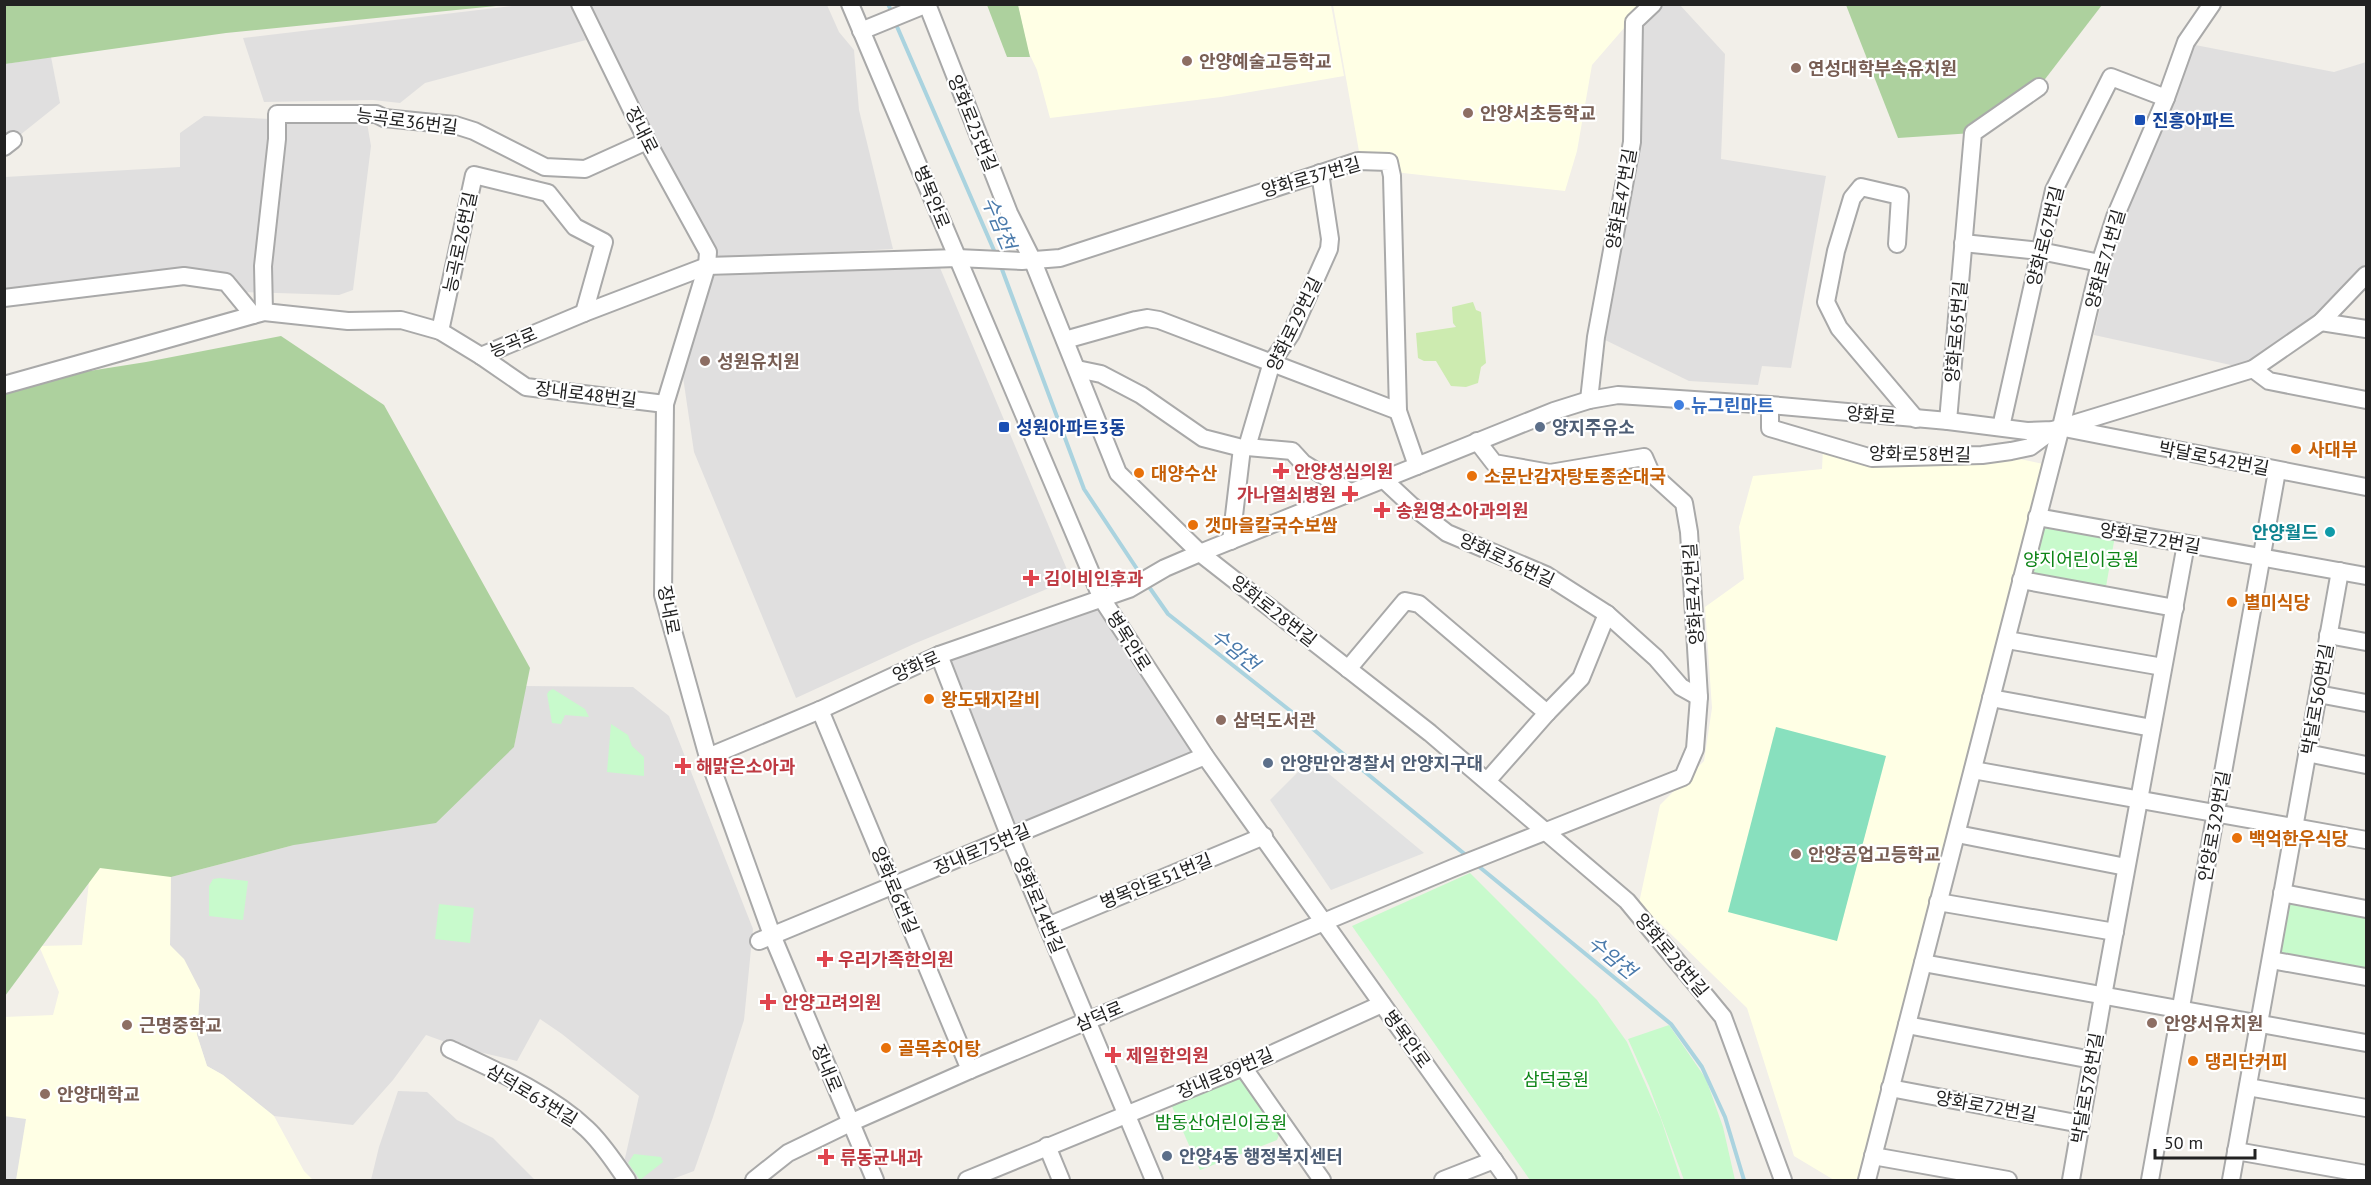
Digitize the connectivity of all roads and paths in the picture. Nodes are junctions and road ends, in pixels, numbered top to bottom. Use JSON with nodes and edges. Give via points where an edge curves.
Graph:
{"nodes":[{"id":1,"x":580,"y":4,"type":"edge"},
{"id":2,"x":850,"y":4,"type":"edge"},
{"id":3,"x":1653,"y":4,"type":"edge"},
{"id":4,"x":2212,"y":4,"type":"edge"},
{"id":5,"x":923,"y":6,"type":"edge"},
{"id":6,"x":861,"y":31,"type":"junction"},
{"id":7,"x":2039,"y":87,"type":"dead end"},
{"id":8,"x":2166,"y":98,"type":"junction"},
{"id":9,"x":647,"y":141,"type":"junction"},
{"id":10,"x":545,"y":167,"type":"junction"},
{"id":11,"x":1320,"y":173,"type":"junction"},
{"id":12,"x":548,"y":193,"type":"junction"},
{"id":13,"x":1963,"y":243,"type":"junction"},
{"id":14,"x":1897,"y":244,"type":"dead end"},
{"id":15,"x":2040,"y":251,"type":"junction"},
{"id":16,"x":957,"y":258,"type":"junction"},
{"id":17,"x":979,"y":260,"type":"joint"},
{"id":18,"x":1027,"y":260,"type":"junction"},
{"id":19,"x":2100,"y":263,"type":"junction"},
{"id":20,"x":707,"y":266,"type":"junction"},
{"id":21,"x":2367,"y":275,"type":"edge"},
{"id":22,"x":4,"y":298,"type":"edge"},
{"id":23,"x":259,"y":313,"type":"junction"},
{"id":24,"x":584,"y":313,"type":"junction"},
{"id":25,"x":2321,"y":322,"type":"junction"},
{"id":26,"x":2367,"y":329,"type":"edge"},
{"id":27,"x":440,"y":330,"type":"junction"},
{"id":28,"x":1065,"y":340,"type":"junction"},
{"id":29,"x":481,"y":356,"type":"junction"},
{"id":30,"x":1272,"y":362,"type":"junction"},
{"id":31,"x":1077,"y":369,"type":"junction"},
{"id":32,"x":2253,"y":369,"type":"junction"},
{"id":33,"x":4,"y":385,"type":"edge"},
{"id":34,"x":1589,"y":400,"type":"junction"},
{"id":35,"x":2367,"y":400,"type":"edge"},
{"id":36,"x":665,"y":404,"type":"junction"},
{"id":37,"x":1770,"y":405,"type":"junction"},
{"id":38,"x":1398,"y":411,"type":"junction"},
{"id":39,"x":1916,"y":419,"type":"junction"},
{"id":40,"x":1948,"y":421,"type":"junction"},
{"id":41,"x":2001,"y":427,"type":"junction"},
{"id":42,"x":2057,"y":428,"type":"junction"},
{"id":43,"x":1477,"y":441,"type":"junction"},
{"id":44,"x":1245,"y":447,"type":"junction"},
{"id":45,"x":1416,"y":466,"type":"junction"},
{"id":46,"x":2277,"y":471,"type":"junction"},
{"id":47,"x":1383,"y":479,"type":"junction"},
{"id":48,"x":2367,"y":487,"type":"edge"},
{"id":49,"x":1350,"y":492,"type":"junction"},
{"id":50,"x":2037,"y":518,"type":"junction"},
{"id":51,"x":1230,"y":541,"type":"junction"},
{"id":52,"x":2186,"y":544,"type":"junction"},
{"id":53,"x":1200,"y":553,"type":"junction"},
{"id":54,"x":2263,"y":557,"type":"junction"},
{"id":55,"x":2340,"y":571,"type":"junction"},
{"id":56,"x":2367,"y":576,"type":"edge"},
{"id":57,"x":2021,"y":580,"type":"junction"},
{"id":58,"x":1102,"y":599,"type":"junction"},
{"id":59,"x":2175,"y":608,"type":"junction"},
{"id":60,"x":1607,"y":614,"type":"junction"},
{"id":61,"x":2328,"y":635,"type":"junction"},
{"id":62,"x":2007,"y":640,"type":"junction"},
{"id":63,"x":2367,"y":642,"type":"edge"},
{"id":64,"x":939,"y":655,"type":"junction"},
{"id":65,"x":2163,"y":668,"type":"junction"},
{"id":66,"x":1348,"y":669,"type":"junction"},
{"id":67,"x":2318,"y":694,"type":"junction"},
{"id":68,"x":1699,"y":697,"type":"junction"},
{"id":69,"x":1991,"y":698,"type":"junction"},
{"id":70,"x":2367,"y":703,"type":"edge"},
{"id":71,"x":820,"y":710,"type":"junction"},
{"id":72,"x":1547,"y":714,"type":"junction"},
{"id":73,"x":2152,"y":728,"type":"junction"},
{"id":74,"x":2307,"y":753,"type":"junction"},
{"id":75,"x":1205,"y":756,"type":"junction"},
{"id":76,"x":708,"y":757,"type":"junction"},
{"id":77,"x":2367,"y":765,"type":"edge"},
{"id":78,"x":1973,"y":770,"type":"junction"},
{"id":79,"x":1487,"y":781,"type":"junction"},
{"id":80,"x":2139,"y":800,"type":"junction"},
{"id":81,"x":2216,"y":813,"type":"junction"},
{"id":82,"x":2293,"y":827,"type":"junction"},
{"id":83,"x":1547,"y":831,"type":"junction"},
{"id":84,"x":1957,"y":834,"type":"junction"},
{"id":85,"x":1264,"y":836,"type":"junction"},
{"id":86,"x":1010,"y":837,"type":"junction"},
{"id":87,"x":2367,"y":840,"type":"edge"},
{"id":88,"x":2126,"y":867,"type":"junction"},
{"id":89,"x":893,"y":886,"type":"junction"},
{"id":90,"x":2282,"y":893,"type":"junction"},
{"id":91,"x":1938,"y":902,"type":"junction"},
{"id":92,"x":2367,"y":909,"type":"edge"},
{"id":93,"x":1325,"y":922,"type":"junction"},
{"id":94,"x":1048,"y":926,"type":"junction"},
{"id":95,"x":2115,"y":932,"type":"junction"},
{"id":96,"x":765,"y":938,"type":"junction"},
{"id":97,"x":2271,"y":960,"type":"junction"},
{"id":98,"x":1923,"y":963,"type":"junction"},
{"id":99,"x":2367,"y":977,"type":"edge"},
{"id":100,"x":2103,"y":996,"type":"junction"},
{"id":101,"x":1382,"y":1004,"type":"junction"},
{"id":102,"x":2181,"y":1009,"type":"junction"},
{"id":103,"x":1088,"y":1021,"type":"junction"},
{"id":104,"x":2259,"y":1023,"type":"junction"},
{"id":105,"x":1907,"y":1025,"type":"junction"},
{"id":106,"x":2367,"y":1043,"type":"edge"},
{"id":107,"x":450,"y":1049,"type":"dead end"},
{"id":108,"x":2092,"y":1060,"type":"junction"},
{"id":109,"x":1243,"y":1067,"type":"junction"},
{"id":110,"x":970,"y":1070,"type":"junction"},
{"id":111,"x":2248,"y":1087,"type":"junction"},
{"id":112,"x":1890,"y":1088,"type":"junction"},
{"id":113,"x":2367,"y":1108,"type":"edge"},
{"id":114,"x":1126,"y":1114,"type":"junction"},
{"id":115,"x":850,"y":1123,"type":"junction"},
{"id":116,"x":2081,"y":1124,"type":"junction"},
{"id":117,"x":1047,"y":1146,"type":"junction"},
{"id":118,"x":2236,"y":1151,"type":"junction"},
{"id":119,"x":1873,"y":1156,"type":"junction"},
{"id":120,"x":1494,"y":1160,"type":"junction"},
{"id":121,"x":2367,"y":1174,"type":"edge"},
{"id":122,"x":627,"y":1180,"type":"edge"},
{"id":123,"x":754,"y":1180,"type":"edge"},
{"id":124,"x":875,"y":1180,"type":"edge"},
{"id":125,"x":972,"y":1180,"type":"edge"},
{"id":126,"x":1061,"y":1180,"type":"edge"},
{"id":127,"x":1154,"y":1180,"type":"edge"},
{"id":128,"x":1322,"y":1180,"type":"edge"},
{"id":129,"x":1443,"y":1180,"type":"edge"},
{"id":130,"x":1508,"y":1180,"type":"edge"},
{"id":131,"x":1783,"y":1180,"type":"edge"},
{"id":132,"x":1867,"y":1180,"type":"edge"},
{"id":133,"x":2008,"y":1180,"type":"edge"},
{"id":134,"x":2072,"y":1180,"type":"edge"},
{"id":135,"x":2150,"y":1180,"type":"edge"},
{"id":136,"x":2231,"y":1180,"type":"edge"}],
"edges":[{"from":1,"to":9,"type":"street","name":"장내로"},
{"from":2,"to":6,"type":"street","name":"병목안로"},
{"from":3,"to":34,"type":"street","name":"양화로47번길","via":[[1634,22],[1632,142],[1596,337]]},
{"from":4,"to":8,"type":"street","name":"양화로71번길","via":[[2186,42]]},
{"from":5,"to":6,"type":"street"},
{"from":5,"to":18,"type":"street","name":"양화로25번길"},
{"from":6,"to":16,"type":"street","name":"병목안로"},
{"from":7,"to":13,"type":"street","name":"양화로65번길","via":[[1973,133]]},
{"from":8,"to":15,"type":"street","name":"양화로67번길","via":[[2111,77],[2054,190]]},
{"from":8,"to":19,"type":"street","name":"양화로71번길","via":[[2115,217]]},
{"from":9,"to":10,"type":"street","name":"능곡로36번길","via":[[585,169]]},
{"from":9,"to":20,"type":"street","name":"장내로","via":[[708,252]]},
{"from":10,"to":12,"type":"street"},
{"from":10,"to":23,"type":"street","name":"능곡로36번길","via":[[455,125],[376,114],[277,114]]},
{"from":11,"to":18,"type":"street","name":"양화로37번길","via":[[1060,258]]},
{"from":11,"to":30,"type":"street","name":"양화로29번길","via":[[1329,249],[1291,334]]},
{"from":11,"to":38,"type":"street","name":"양화로37번길","via":[[1358,161],[1389,162]]},
{"from":12,"to":24,"type":"street","via":[[575,227],[604,242]]},
{"from":12,"to":27,"type":"street","name":"능곡로26번길","via":[[474,175]]},
{"from":13,"to":15,"type":"street"},
{"from":13,"to":40,"type":"street","name":"양화로65번길"},
{"from":14,"to":39,"type":"street","via":[[1900,196],[1861,186],[1852,198],[1826,302],[1839,328]]},
{"from":15,"to":19,"type":"street"},
{"from":15,"to":41,"type":"street","name":"양화로67번길"},
{"from":16,"to":17,"type":"street","name":"능곡로"},
{"from":16,"to":20,"type":"street","name":"능곡로"},
{"from":16,"to":58,"type":"street","name":"병목안로"},
{"from":17,"to":18,"type":"street","name":"양화로37번길"},
{"from":18,"to":28,"type":"street","name":"양화로25번길"},
{"from":19,"to":42,"type":"street","name":"양화로71번길"},
{"from":20,"to":24,"type":"street","name":"능곡로"},
{"from":20,"to":36,"type":"street","name":"장내로"},
{"from":21,"to":25,"type":"street","name":"양화로"},
{"from":22,"to":23,"type":"street","via":[[184,276],[226,282]]},
{"from":23,"to":27,"type":"street","name":"능곡로","via":[[348,321],[401,320]]},
{"from":23,"to":33,"type":"street","name":"능곡로"},
{"from":24,"to":29,"type":"street","name":"능곡로"},
{"from":25,"to":26,"type":"street"},
{"from":25,"to":32,"type":"street","name":"양화로"},
{"from":27,"to":29,"type":"street","name":"능곡로"},
{"from":28,"to":30,"type":"street","via":[[1147,318]]},
{"from":28,"to":31,"type":"street","name":"양화로25번길"},
{"from":29,"to":36,"type":"street","name":"장내로48번길","via":[[526,387]]},
{"from":30,"to":38,"type":"street"},
{"from":30,"to":44,"type":"street","name":"양화로29번길"},
{"from":31,"to":44,"type":"street","via":[[1101,374],[1121,384],[1203,438]]},
{"from":31,"to":53,"type":"street","name":"양화로25번길","via":[[1118,473]]},
{"from":32,"to":35,"type":"street","via":[[2269,381]]},
{"from":32,"to":42,"type":"street","name":"양화로"},
{"from":34,"to":37,"type":"street","name":"양화로","via":[[1618,395]]},
{"from":34,"to":43,"type":"street","name":"양화로"},
{"from":36,"to":76,"type":"street","name":"장내로","via":[[663,595]]},
{"from":37,"to":39,"type":"street","name":"양화로"},
{"from":37,"to":42,"type":"street","name":"양화로58번길","via":[[1770,428],[1872,458],[2011,451],[2030,447]]},
{"from":38,"to":45,"type":"street","name":"양화로37번길"},
{"from":39,"to":40,"type":"street","name":"양화로"},
{"from":40,"to":41,"type":"street","name":"양화로"},
{"from":41,"to":42,"type":"street","name":"양화로","via":[[2027,431]]},
{"from":42,"to":46,"type":"street","name":"박달로542번길"},
{"from":42,"to":50,"type":"street"},
{"from":43,"to":45,"type":"street","name":"양화로"},
{"from":43,"to":68,"type":"street","name":"양화로42번길","via":[[1494,463],[1550,473],[1644,457],[1651,473],[1684,504]]},
{"from":44,"to":49,"type":"street","via":[[1292,452]]},
{"from":44,"to":51,"type":"street","name":"양화로29번길"},
{"from":45,"to":47,"type":"street","name":"양화로"},
{"from":46,"to":48,"type":"street","name":"박달로542번길"},
{"from":46,"to":54,"type":"street","name":"안양로329번길"},
{"from":47,"to":49,"type":"street","name":"양화로"},
{"from":47,"to":60,"type":"street","name":"양화로36번길","via":[[1447,533],[1546,575]]},
{"from":49,"to":51,"type":"street","name":"양화로"},
{"from":50,"to":52,"type":"street","name":"양화로72번길"},
{"from":50,"to":57,"type":"street"},
{"from":51,"to":53,"type":"street","name":"양화로"},
{"from":52,"to":54,"type":"street","name":"양화로72번길"},
{"from":52,"to":59,"type":"street"},
{"from":53,"to":58,"type":"street","name":"양화로"},
{"from":53,"to":66,"type":"street","name":"양화로28번길"},
{"from":54,"to":55,"type":"street","name":"양화로72번길"},
{"from":54,"to":81,"type":"street","name":"안양로329번길"},
{"from":55,"to":56,"type":"street","name":"양화로72번길"},
{"from":55,"to":61,"type":"street","name":"박달로560번길"},
{"from":57,"to":59,"type":"street"},
{"from":57,"to":62,"type":"street"},
{"from":58,"to":64,"type":"street","name":"양화로"},
{"from":58,"to":75,"type":"street","name":"병목안로"},
{"from":59,"to":65,"type":"street"},
{"from":60,"to":68,"type":"street","name":"양화로36번길","via":[[1656,658],[1681,687]]},
{"from":60,"to":72,"type":"street","via":[[1581,678]]},
{"from":61,"to":63,"type":"street"},
{"from":61,"to":67,"type":"street","name":"박달로560번길"},
{"from":62,"to":65,"type":"street"},
{"from":62,"to":69,"type":"street"},
{"from":64,"to":71,"type":"street","name":"양화로"},
{"from":64,"to":86,"type":"street","name":"양화로14번길"},
{"from":65,"to":73,"type":"street"},
{"from":66,"to":72,"type":"street","via":[[1405,601],[1419,604]]},
{"from":66,"to":79,"type":"street","name":"양화로28번길"},
{"from":67,"to":70,"type":"street"},
{"from":67,"to":74,"type":"street","name":"박달로560번길"},
{"from":68,"to":83,"type":"street","name":"양화로42번길","via":[[1695,749],[1683,777]]},
{"from":69,"to":73,"type":"street"},
{"from":69,"to":78,"type":"street"},
{"from":71,"to":76,"type":"street","name":"양화로"},
{"from":71,"to":89,"type":"street","name":"양화로6번길"},
{"from":72,"to":79,"type":"street"},
{"from":73,"to":80,"type":"street"},
{"from":74,"to":77,"type":"street"},
{"from":74,"to":82,"type":"street","name":"박달로560번길"},
{"from":75,"to":85,"type":"street","name":"병목안로"},
{"from":75,"to":86,"type":"street","name":"장내로75번길"},
{"from":76,"to":96,"type":"street","name":"장내로"},
{"from":78,"to":80,"type":"street"},
{"from":78,"to":84,"type":"street"},
{"from":79,"to":83,"type":"street","name":"양화로28번길"},
{"from":80,"to":81,"type":"street"},
{"from":80,"to":88,"type":"street"},
{"from":81,"to":82,"type":"street"},
{"from":81,"to":102,"type":"street","name":"안양로329번길"},
{"from":82,"to":87,"type":"street"},
{"from":82,"to":90,"type":"street","name":"박달로560번길"},
{"from":83,"to":93,"type":"street","name":"삼덕로"},
{"from":83,"to":131,"type":"street","name":"양화로28번길","via":[[1627,901],[1724,1017]]},
{"from":84,"to":88,"type":"street"},
{"from":84,"to":91,"type":"street"},
{"from":85,"to":93,"type":"street","name":"병목안로"},
{"from":85,"to":94,"type":"street","name":"병목안로51번길"},
{"from":86,"to":89,"type":"street","name":"장내로75번길"},
{"from":86,"to":94,"type":"street","name":"양화로14번길"},
{"from":88,"to":95,"type":"street"},
{"from":89,"to":96,"type":"street","name":"장내로75번길"},
{"from":89,"to":110,"type":"street","name":"양화로6번길"},
{"from":90,"to":92,"type":"street"},
{"from":90,"to":97,"type":"street","name":"박달로560번길"},
{"from":91,"to":95,"type":"street"},
{"from":91,"to":98,"type":"street"},
{"from":93,"to":101,"type":"street","name":"병목안로"},
{"from":93,"to":103,"type":"street","name":"삼덕로"},
{"from":94,"to":103,"type":"street","name":"양화로14번길"},
{"from":95,"to":100,"type":"street"},
{"from":96,"to":115,"type":"street","name":"장내로"},
{"from":97,"to":99,"type":"street"},
{"from":97,"to":104,"type":"street","name":"박달로560번길"},
{"from":98,"to":100,"type":"street"},
{"from":98,"to":105,"type":"street"},
{"from":100,"to":102,"type":"street"},
{"from":100,"to":108,"type":"street","name":"박달로578번길"},
{"from":101,"to":109,"type":"street","name":"장내로89번길"},
{"from":101,"to":120,"type":"street","name":"병목안로"},
{"from":102,"to":104,"type":"street"},
{"from":102,"to":135,"type":"street","name":"안양로329번길"},
{"from":103,"to":110,"type":"street","name":"삼덕로"},
{"from":103,"to":114,"type":"street","name":"양화로14번길"},
{"from":104,"to":106,"type":"street"},
{"from":104,"to":111,"type":"street"},
{"from":105,"to":108,"type":"street"},
{"from":105,"to":112,"type":"street"},
{"from":107,"to":122,"type":"street","name":"삼덕로63번길","via":[[532,1090],[586,1128],[609,1152]]},
{"from":108,"to":116,"type":"street","name":"박달로578번길"},
{"from":109,"to":114,"type":"street","name":"장내로89번길"},
{"from":109,"to":128,"type":"street"},
{"from":110,"to":115,"type":"street","name":"삼덕로"},
{"from":111,"to":113,"type":"street"},
{"from":111,"to":118,"type":"street"},
{"from":112,"to":116,"type":"street","name":"양화로72번길"},
{"from":112,"to":119,"type":"street"},
{"from":114,"to":117,"type":"street","name":"장내로89번길"},
{"from":114,"to":127,"type":"street","name":"양화로14번길"},
{"from":115,"to":123,"type":"street","name":"삼덕로","via":[[788,1153]]},
{"from":115,"to":124,"type":"street","name":"장내로"},
{"from":116,"to":134,"type":"street","name":"박달로578번길"},
{"from":117,"to":125,"type":"street","name":"장내로89번길"},
{"from":117,"to":126,"type":"street"},
{"from":118,"to":121,"type":"street"},
{"from":118,"to":136,"type":"street"},
{"from":119,"to":132,"type":"street"},
{"from":119,"to":133,"type":"street"},
{"from":120,"to":129,"type":"street"},
{"from":120,"to":130,"type":"street","name":"병목안로"}]}
